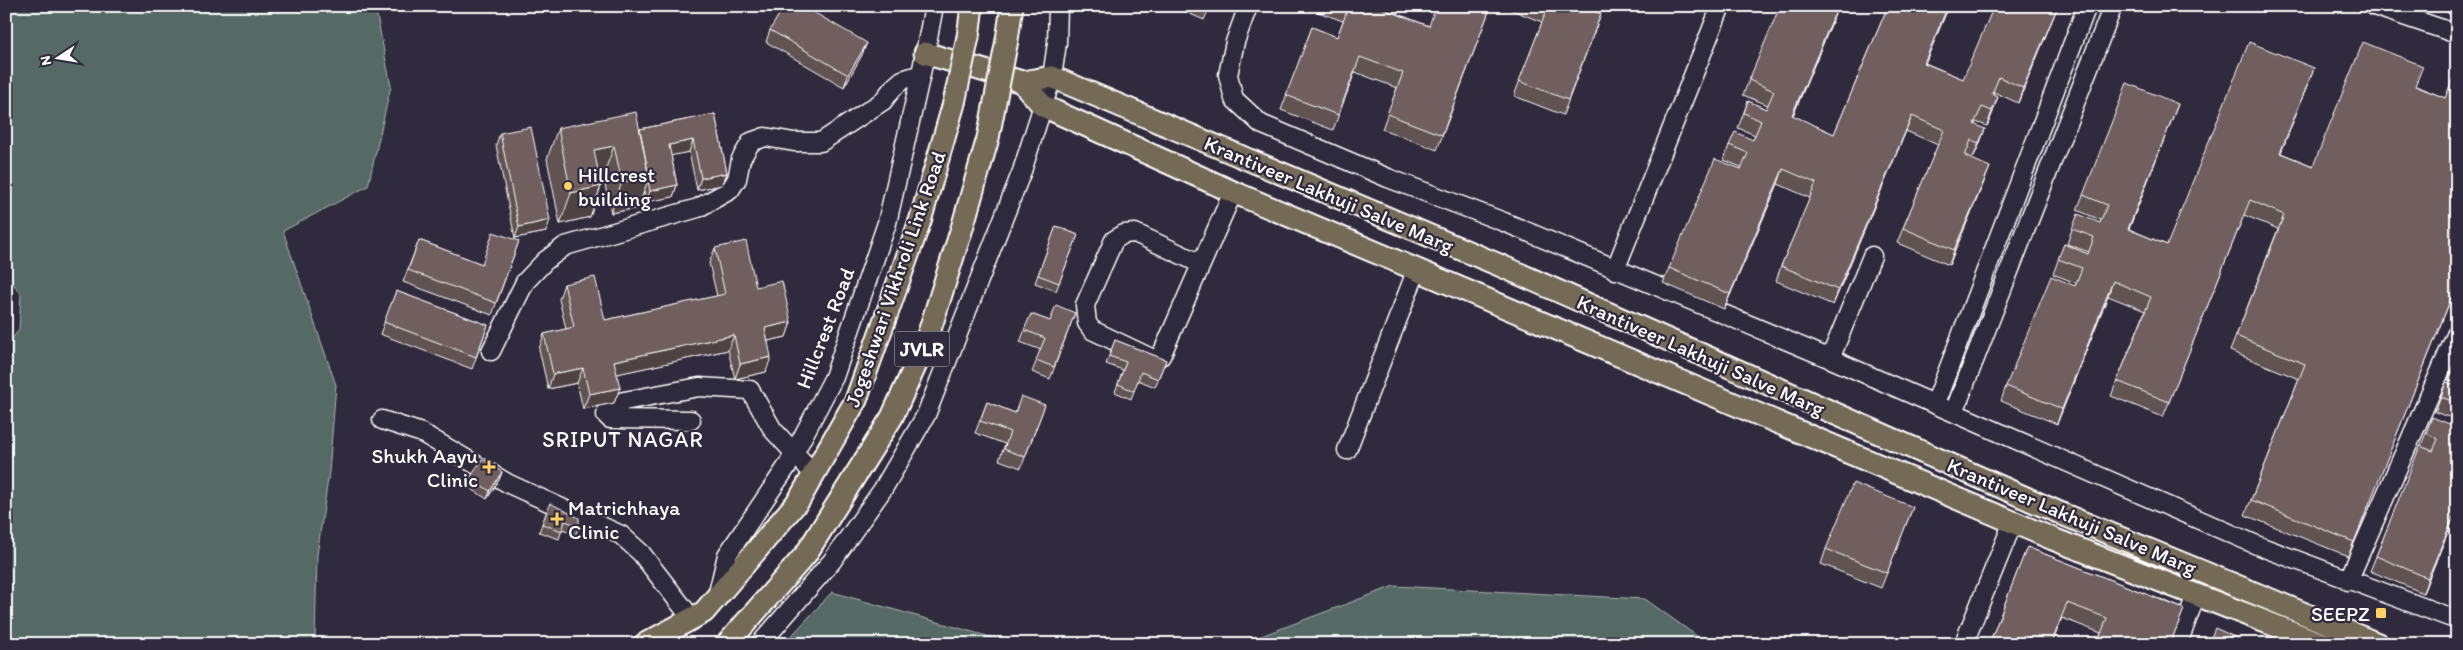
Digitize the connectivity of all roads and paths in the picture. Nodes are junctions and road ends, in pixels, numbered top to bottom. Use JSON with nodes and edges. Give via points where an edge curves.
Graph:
{"nodes":[{"id":1,"x":934,"y":6,"type":"edge"},
{"id":2,"x":972,"y":6,"type":"edge"},
{"id":3,"x":1012,"y":6,"type":"edge"},
{"id":4,"x":1058,"y":6,"type":"edge"},
{"id":5,"x":1248,"y":6,"type":"edge"},
{"id":6,"x":1721,"y":6,"type":"edge"},
{"id":7,"x":2087,"y":6,"type":"edge"},
{"id":8,"x":2113,"y":6,"type":"edge"},
{"id":9,"x":2374,"y":6,"type":"edge"},
{"id":10,"x":2457,"y":34,"type":"edge"},
{"id":11,"x":925,"y":53,"type":"junction"},
{"id":12,"x":921,"y":74,"type":"junction"},
{"id":13,"x":1052,"y":77,"type":"junction"},
{"id":14,"x":1022,"y":82,"type":"junction"},
{"id":15,"x":1042,"y":106,"type":"junction"},
{"id":16,"x":1233,"y":192,"type":"junction"},
{"id":17,"x":1872,"y":256,"type":"dead end"},
{"id":18,"x":1201,"y":264,"type":"junction"},
{"id":19,"x":1417,"y":269,"type":"junction"},
{"id":20,"x":1615,"y":270,"type":"junction"},
{"id":21,"x":2457,"y":333,"type":"edge"},
{"id":22,"x":491,"y":351,"type":"dead end"},
{"id":23,"x":1830,"y":359,"type":"junction"},
{"id":24,"x":1935,"y":404,"type":"junction"},
{"id":25,"x":1954,"y":412,"type":"junction"},
{"id":26,"x":382,"y":420,"type":"dead end"},
{"id":27,"x":692,"y":420,"type":"dead end"},
{"id":28,"x":1347,"y":450,"type":"dead end"},
{"id":29,"x":794,"y":453,"type":"junction"},
{"id":30,"x":814,"y":474,"type":"junction"},
{"id":31,"x":2062,"y":514,"type":"junction"},
{"id":32,"x":2013,"y":522,"type":"junction"},
{"id":33,"x":2053,"y":539,"type":"junction"},
{"id":34,"x":2348,"y":581,"type":"junction"},
{"id":35,"x":2196,"y":595,"type":"junction"},
{"id":36,"x":717,"y":598,"type":"junction"},
{"id":37,"x":2140,"y":602,"type":"edge"},
{"id":38,"x":692,"y":619,"type":"junction"},
{"id":39,"x":2186,"y":620,"type":"junction"},
{"id":40,"x":2457,"y":620,"type":"edge"},
{"id":41,"x":645,"y":644,"type":"edge"},
{"id":42,"x":727,"y":644,"type":"edge"},
{"id":43,"x":760,"y":644,"type":"edge"},
{"id":44,"x":1967,"y":644,"type":"edge"},
{"id":45,"x":2178,"y":644,"type":"edge"},
{"id":46,"x":2322,"y":644,"type":"edge"},
{"id":47,"x":2378,"y":644,"type":"edge"}],
"edges":[{"from":1,"to":11,"type":"street","name":"Hillcrest Road"},
{"from":2,"to":30,"type":"main road","name":"Jogeshwari Vikhroli Link Road","number":"JVLR","bridge":true,"via":[[954,103],[920,221],[856,400]]},
{"from":3,"to":42,"type":"main road","number":"JVLR","bridge":true,"via":[[988,138],[926,342],[896,408],[806,554]]},
{"from":4,"to":13,"type":"street"},
{"from":5,"to":20,"type":"street","via":[[1228,75],[1234,99],[1261,124]]},
{"from":6,"to":20,"type":"street"},
{"from":7,"to":24,"type":"street"},
{"from":8,"to":25,"type":"street"},
{"from":9,"to":10,"type":"street"},
{"from":11,"to":12,"type":"street","name":"Hillcrest Road"},
{"from":11,"to":14,"type":"main road"},
{"from":12,"to":22,"type":"street","via":[[902,80],[883,101],[821,142],[765,137],[751,142],[741,160],[737,179],[730,190],[715,200],[698,208],[565,246],[545,261],[526,282]]},
{"from":12,"to":29,"type":"street","name":"Hillcrest Road","via":[[887,222],[834,377]]},
{"from":13,"to":14,"type":"main road"},
{"from":13,"to":15,"type":"street"},
{"from":13,"to":31,"type":"main road","name":"Krantiveer Lakhuji Salve Marg","via":[[1498,265]]},
{"from":14,"to":15,"type":"main road","name":"Krantiveer Lakhuji Salve Marg"},
{"from":15,"to":16,"type":"main road","name":"Krantiveer Lakhuji Salve Marg"},
{"from":15,"to":43,"type":"street","via":[[1022,171],[926,415],[883,489],[832,561]]},
{"from":16,"to":18,"type":"street"},
{"from":16,"to":19,"type":"main road","name":"Krantiveer Lakhuji Salve Marg"},
{"from":17,"to":23,"type":"street"},
{"from":18,"to":18,"type":"street","via":[[1158,358],[1153,360],[1092,330],[1087,323],[1085,305],[1114,240],[1124,234],[1135,233]]},
{"from":19,"to":28,"type":"street"},
{"from":19,"to":32,"type":"main road","name":"Krantiveer Lakhuji Salve Marg"},
{"from":20,"to":23,"type":"street"},
{"from":21,"to":34,"type":"street"},
{"from":23,"to":24,"type":"street"},
{"from":24,"to":25,"type":"street"},
{"from":25,"to":34,"type":"street","via":[[2259,546]]},
{"from":26,"to":38,"type":"street","via":[[422,433],[509,484],[621,535],[641,554]]},
{"from":27,"to":29,"type":"street","via":[[610,419],[606,415],[607,409],[624,401],[699,387],[750,390],[773,430]]},
{"from":29,"to":30,"type":"street"},
{"from":29,"to":36,"type":"street","name":"Hillcrest Road","via":[[726,556]]},
{"from":30,"to":36,"type":"main road","name":"Jogeshwari Vikhroli Link Road","number":"JVLR","via":[[799,500]]},
{"from":31,"to":33,"type":"main road"},
{"from":31,"to":47,"type":"main road","name":"Krantiveer Lakhuji Salve Marg"},
{"from":32,"to":33,"type":"main road","name":"Krantiveer Lakhuji Salve Marg"},
{"from":32,"to":44,"type":"street","via":[[1966,638]]},
{"from":33,"to":35,"type":"main road","name":"Krantiveer Lakhuji Salve Marg"},
{"from":34,"to":40,"type":"street"},
{"from":35,"to":39,"type":"street"},
{"from":35,"to":46,"type":"main road","name":"Krantiveer Lakhuji Salve Marg"},
{"from":36,"to":38,"type":"main road","name":"Jogeshwari Vikhroli Link Road","number":"JVLR"},
{"from":37,"to":39,"type":"street"},
{"from":38,"to":41,"type":"main road","name":"Jogeshwari Vikhroli Link Road","number":"JVLR"},
{"from":39,"to":45,"type":"street"}]}
